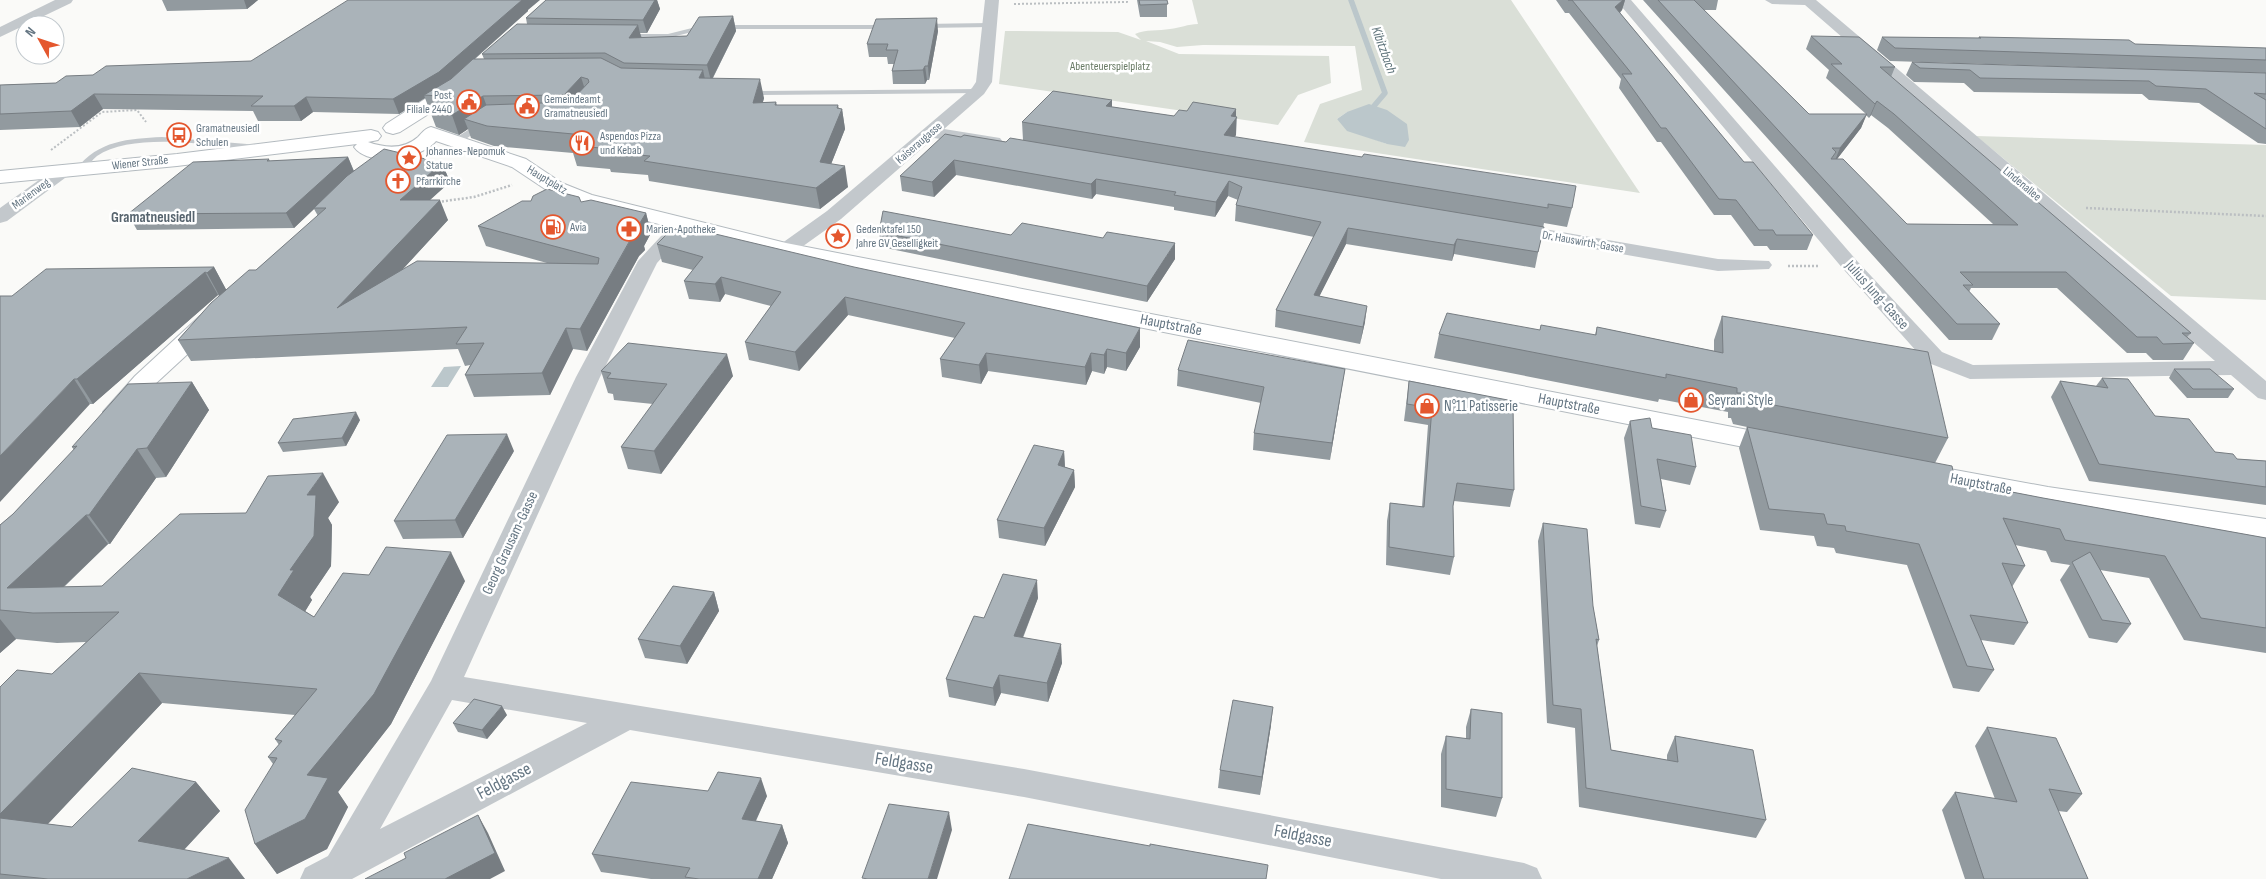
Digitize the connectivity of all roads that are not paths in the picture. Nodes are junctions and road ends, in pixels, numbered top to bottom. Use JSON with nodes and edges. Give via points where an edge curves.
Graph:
{"nodes":[{"id":1,"x":66,"y":0,"type":"edge"},
{"id":2,"x":1623,"y":0,"type":"edge"},
{"id":3,"x":1772,"y":0,"type":"edge"},
{"id":4,"x":1808,"y":0,"type":"edge"},
{"id":5,"x":991,"y":2,"type":"edge"},
{"id":6,"x":989,"y":25,"type":"junction"},
{"id":7,"x":900,"y":26,"type":"edge"},
{"id":8,"x":910,"y":26,"type":"edge"},
{"id":9,"x":0,"y":33,"type":"edge"},
{"id":10,"x":619,"y":36,"type":"edge"},
{"id":11,"x":1885,"y":68,"type":"junction"},
{"id":12,"x":1914,"y":69,"type":"edge"},
{"id":13,"x":471,"y":74,"type":"edge"},
{"id":14,"x":978,"y":91,"type":"junction"},
{"id":15,"x":451,"y":92,"type":"junction"},
{"id":16,"x":739,"y":92,"type":"edge"},
{"id":17,"x":490,"y":120,"type":"edge"},
{"id":18,"x":393,"y":128,"type":"junction"},
{"id":19,"x":932,"y":132,"type":"junction"},
{"id":20,"x":419,"y":140,"type":"junction"},
{"id":21,"x":457,"y":141,"type":"junction"},
{"id":22,"x":1016,"y":146,"type":"edge"},
{"id":23,"x":485,"y":152,"type":"junction"},
{"id":24,"x":368,"y":154,"type":"junction"},
{"id":25,"x":72,"y":170,"type":"junction"},
{"id":26,"x":0,"y":176,"type":"edge"},
{"id":27,"x":0,"y":216,"type":"edge"},
{"id":28,"x":683,"y":224,"type":"junction"},
{"id":29,"x":1491,"y":226,"type":"edge"},
{"id":30,"x":785,"y":250,"type":"junction"},
{"id":31,"x":1762,"y":266,"type":"road end"},
{"id":32,"x":226,"y":306,"type":"edge"},
{"id":33,"x":2236,"y":368,"type":"junction"},
{"id":34,"x":2266,"y":393,"type":"edge"},
{"id":35,"x":100,"y":428,"type":"edge"},
{"id":36,"x":1798,"y":448,"type":"edge"},
{"id":37,"x":1894,"y":467,"type":"edge"},
{"id":38,"x":2266,"y":529,"type":"edge"},
{"id":39,"x":444,"y":686,"type":"junction"},
{"id":40,"x":627,"y":717,"type":"junction"},
{"id":41,"x":329,"y":873,"type":"edge"},
{"id":42,"x":1524,"y":879,"type":"edge"}],
"edges":[{"from":1,"to":9,"type":"street"},
{"from":2,"to":33,"type":"street","name":"Julius Jung-Gasse","via":[[1851,266],[1934,357],[1970,372]]},
{"from":3,"to":4,"type":"street"},
{"from":4,"to":11,"type":"street","name":"Lindenallee"},
{"from":5,"to":6,"type":"street"},
{"from":6,"to":8,"type":"lane"},
{"from":6,"to":14,"type":"street","via":[[984,82]]},
{"from":7,"to":10,"type":"lane","via":[[720,27],[668,36]]},
{"from":11,"to":12,"type":"street"},
{"from":11,"to":33,"type":"street","name":"Lindenallee"},
{"from":13,"to":15,"type":"main road"},
{"from":14,"to":16,"type":"lane"},
{"from":14,"to":19,"type":"street","name":"Kaiseraugasse"},
{"from":15,"to":18,"type":"main road"},
{"from":15,"to":20,"type":"main road"},
{"from":17,"to":21,"type":"lane"},
{"from":18,"to":20,"type":"main road","via":[[415,126]]},
{"from":18,"to":24,"type":"main road","name":"Wiener Straße"},
{"from":19,"to":22,"type":"street"},
{"from":19,"to":30,"type":"street","name":"Kaiseraugasse","via":[[834,215]]},
{"from":20,"to":21,"type":"main road","name":"Hauptplatz"},
{"from":20,"to":23,"type":"main road","name":"Hauptplatz"},
{"from":20,"to":24,"type":"main road","via":[[387,158]]},
{"from":21,"to":23,"type":"main road","name":"Hauptplatz"},
{"from":23,"to":28,"type":"main road","name":"Hauptplatz","via":[[519,163],[566,196],[602,209]]},
{"from":24,"to":25,"type":"main road","name":"Wiener Straße","via":[[274,149]]},
{"from":25,"to":26,"type":"main road","name":"Wiener Straße"},
{"from":25,"to":27,"type":"street","name":"Marienweg"},
{"from":28,"to":30,"type":"main road","name":"Hauptplatz"},
{"from":28,"to":39,"type":"street","name":"Georg Grausam-Gasse","via":[[648,261],[588,376]]},
{"from":29,"to":31,"type":"street","name":"Dr. Hauswirth-Gasse","via":[[1718,265]]},
{"from":30,"to":36,"type":"main road","name":"Hauptstraße"},
{"from":32,"to":35,"type":"main road","via":[[144,381]]},
{"from":33,"to":34,"type":"street","name":"Lindenallee"},
{"from":37,"to":38,"type":"main road","name":"Hauptstraße","via":[[2048,497]]},
{"from":39,"to":40,"type":"street"},
{"from":39,"to":41,"type":"street","name":"Georg Grausam-Gasse"},
{"from":40,"to":41,"type":"street","name":"Feldgasse"},
{"from":40,"to":42,"type":"street","name":"Feldgasse","via":[[1024,783]]}]}
